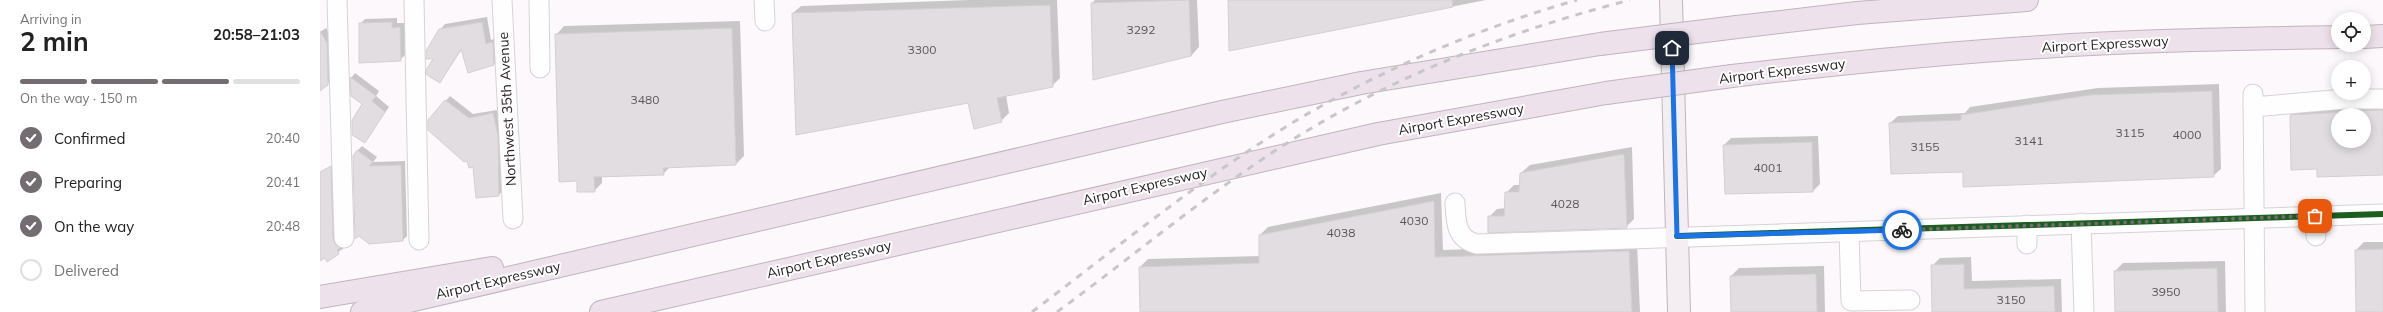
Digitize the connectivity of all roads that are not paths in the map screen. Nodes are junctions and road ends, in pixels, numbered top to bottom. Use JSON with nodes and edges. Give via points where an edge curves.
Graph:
{"nodes":[{"id":1,"x":337,"y":0,"type":"edge"},
{"id":2,"x":414,"y":0,"type":"edge"},
{"id":3,"x":502,"y":0,"type":"edge"},
{"id":4,"x":539,"y":0,"type":"edge"},
{"id":5,"x":764,"y":0,"type":"edge"},
{"id":6,"x":1671,"y":0,"type":"edge"},
{"id":7,"x":2027,"y":0,"type":"edge"},
{"id":8,"x":764,"y":21,"type":"dead end"},
{"id":9,"x":2371,"y":36,"type":"edge"},
{"id":10,"x":2383,"y":36,"type":"edge"},
{"id":11,"x":2331,"y":37,"type":"edge"},
{"id":12,"x":540,"y":68,"type":"dead end"},
{"id":13,"x":2383,"y":99,"type":"edge"},
{"id":14,"x":1455,"y":204,"type":"dead end"},
{"id":15,"x":2383,"y":214,"type":"edge"},
{"id":16,"x":2315,"y":216,"type":"junction"},
{"id":17,"x":2254,"y":218,"type":"junction"},
{"id":18,"x":513,"y":219,"type":"dead end"},
{"id":19,"x":2080,"y":223,"type":"junction"},
{"id":20,"x":2027,"y":225,"type":"junction"},
{"id":21,"x":1849,"y":232,"type":"junction"},
{"id":22,"x":1677,"y":236,"type":"junction"},
{"id":23,"x":2316,"y":236,"type":"dead end"},
{"id":24,"x":344,"y":238,"type":"dead end"},
{"id":25,"x":419,"y":240,"type":"dead end"},
{"id":26,"x":666,"y":241,"type":"junction"},
{"id":27,"x":2027,"y":244,"type":"dead end"},
{"id":28,"x":320,"y":297,"type":"edge"},
{"id":29,"x":1910,"y":300,"type":"dead end"},
{"id":30,"x":362,"y":312,"type":"edge"},
{"id":31,"x":601,"y":312,"type":"edge"},
{"id":32,"x":1679,"y":312,"type":"edge"},
{"id":33,"x":2084,"y":312,"type":"edge"},
{"id":34,"x":2255,"y":312,"type":"edge"}],
"edges":[{"from":1,"to":24,"type":"street"},
{"from":2,"to":25,"type":"street"},
{"from":3,"to":18,"type":"street","name":"Northwest 35th Avenue"},
{"from":4,"to":12,"type":"street"},
{"from":5,"to":8,"type":"street"},
{"from":6,"to":22,"type":"main road"},
{"from":7,"to":26,"type":"highway","name":"Airport Expressway","bridge":true,"via":[[1857,13],[1600,44],[1361,83]]},
{"from":9,"to":10,"type":"highway"},
{"from":11,"to":31,"type":"highway","name":"Airport Expressway","bridge":true,"via":[[2042,47],[1864,61],[1606,93],[1363,137]]},
{"from":13,"to":17,"type":"street","via":[[2253,101]]},
{"from":14,"to":22,"type":"street","via":[[1456,227],[1468,242],[1477,244]]},
{"from":15,"to":16,"type":"street"},
{"from":16,"to":17,"type":"street"},
{"from":16,"to":23,"type":"street"},
{"from":17,"to":19,"type":"street"},
{"from":17,"to":34,"type":"street"},
{"from":19,"to":20,"type":"street"},
{"from":19,"to":33,"type":"street"},
{"from":20,"to":21,"type":"street"},
{"from":20,"to":27,"type":"street"},
{"from":21,"to":22,"type":"street"},
{"from":21,"to":29,"type":"street","via":[[1851,301]]},
{"from":22,"to":32,"type":"main road"},
{"from":26,"to":28,"type":"highway"},
{"from":26,"to":30,"type":"highway","name":"Airport Expressway"}]}
